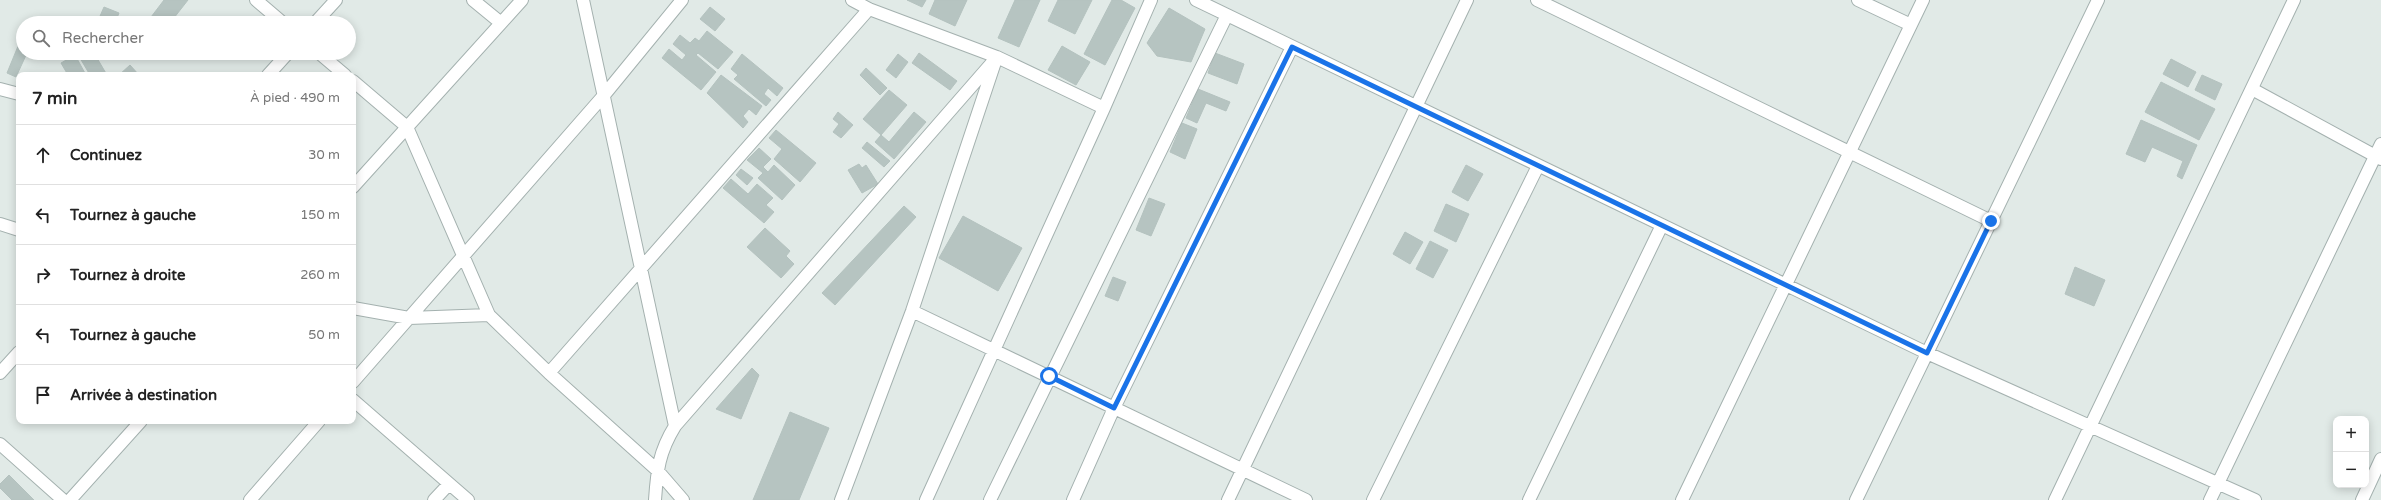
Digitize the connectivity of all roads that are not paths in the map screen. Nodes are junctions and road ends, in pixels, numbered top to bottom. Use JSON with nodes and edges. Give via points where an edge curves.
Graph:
{"nodes":[{"id":1,"x":256,"y":0,"type":"edge"},
{"id":2,"x":336,"y":0,"type":"edge"},
{"id":3,"x":473,"y":0,"type":"edge"},
{"id":4,"x":522,"y":0,"type":"edge"},
{"id":5,"x":583,"y":0,"type":"edge"},
{"id":6,"x":682,"y":0,"type":"edge"},
{"id":7,"x":852,"y":0,"type":"edge"},
{"id":8,"x":1150,"y":0,"type":"edge"},
{"id":9,"x":1196,"y":0,"type":"edge"},
{"id":10,"x":1467,"y":0,"type":"edge"},
{"id":11,"x":1537,"y":0,"type":"edge"},
{"id":12,"x":1858,"y":0,"type":"edge"},
{"id":13,"x":1923,"y":0,"type":"edge"},
{"id":14,"x":2098,"y":0,"type":"edge"},
{"id":15,"x":2294,"y":0,"type":"edge"},
{"id":16,"x":869,"y":9,"type":"junction"},
{"id":17,"x":1227,"y":15,"type":"junction"},
{"id":18,"x":275,"y":16,"type":"edge"},
{"id":19,"x":321,"y":16,"type":"edge"},
{"id":20,"x":501,"y":24,"type":"junction"},
{"id":21,"x":1911,"y":25,"type":"junction"},
{"id":22,"x":1292,"y":47,"type":"junction"},
{"id":23,"x":997,"y":57,"type":"junction"},
{"id":24,"x":282,"y":60,"type":"edge"},
{"id":25,"x":327,"y":60,"type":"edge"},
{"id":26,"x":271,"y":72,"type":"edge"},
{"id":27,"x":341,"y":72,"type":"edge"},
{"id":28,"x":356,"y":84,"type":"edge"},
{"id":29,"x":2252,"y":89,"type":"junction"},
{"id":30,"x":0,"y":90,"type":"edge"},
{"id":31,"x":16,"y":93,"type":"edge"},
{"id":32,"x":605,"y":94,"type":"junction"},
{"id":33,"x":1416,"y":107,"type":"junction"},
{"id":34,"x":1104,"y":108,"type":"junction"},
{"id":35,"x":408,"y":127,"type":"junction"},
{"id":36,"x":2381,"y":144,"type":"edge"},
{"id":37,"x":1850,"y":152,"type":"junction"},
{"id":38,"x":2378,"y":158,"type":"edge"},
{"id":39,"x":1538,"y":166,"type":"junction"},
{"id":40,"x":356,"y":184,"type":"edge"},
{"id":41,"x":1991,"y":221,"type":"junction"},
{"id":42,"x":0,"y":224,"type":"edge"},
{"id":43,"x":1662,"y":225,"type":"junction"},
{"id":44,"x":16,"y":229,"type":"edge"},
{"id":45,"x":463,"y":256,"type":"junction"},
{"id":46,"x":642,"y":267,"type":"junction"},
{"id":47,"x":1785,"y":285,"type":"junction"},
{"id":48,"x":356,"y":309,"type":"edge"},
{"id":49,"x":912,"y":311,"type":"junction"},
{"id":50,"x":488,"y":314,"type":"junction"},
{"id":51,"x":409,"y":318,"type":"junction"},
{"id":52,"x":995,"y":350,"type":"junction"},
{"id":53,"x":1927,"y":353,"type":"junction"},
{"id":54,"x":16,"y":355,"type":"edge"},
{"id":55,"x":0,"y":373,"type":"edge"},
{"id":56,"x":549,"y":373,"type":"junction"},
{"id":57,"x":1049,"y":376,"type":"junction"},
{"id":58,"x":356,"y":379,"type":"edge"},
{"id":59,"x":356,"y":403,"type":"edge"},
{"id":60,"x":1114,"y":408,"type":"junction"},
{"id":61,"x":139,"y":424,"type":"edge"},
{"id":62,"x":316,"y":424,"type":"edge"},
{"id":63,"x":675,"y":426,"type":"junction"},
{"id":64,"x":2090,"y":426,"type":"junction"},
{"id":65,"x":0,"y":444,"type":"edge"},
{"id":66,"x":2381,"y":459,"type":"edge"},
{"id":67,"x":1242,"y":469,"type":"junction"},
{"id":68,"x":657,"y":470,"type":"junction"},
{"id":69,"x":449,"y":484,"type":"junction"},
{"id":70,"x":2218,"y":484,"type":"junction"},
{"id":71,"x":63,"y":500,"type":"edge"},
{"id":72,"x":70,"y":500,"type":"edge"},
{"id":73,"x":250,"y":500,"type":"edge"},
{"id":74,"x":434,"y":500,"type":"edge"},
{"id":75,"x":468,"y":500,"type":"edge"},
{"id":76,"x":655,"y":500,"type":"edge"},
{"id":77,"x":683,"y":500,"type":"edge"},
{"id":78,"x":842,"y":500,"type":"edge"},
{"id":79,"x":926,"y":500,"type":"edge"},
{"id":80,"x":990,"y":500,"type":"edge"},
{"id":81,"x":1073,"y":500,"type":"edge"},
{"id":82,"x":1228,"y":500,"type":"edge"},
{"id":83,"x":1306,"y":500,"type":"edge"},
{"id":84,"x":1373,"y":500,"type":"edge"},
{"id":85,"x":1529,"y":500,"type":"edge"},
{"id":86,"x":1682,"y":500,"type":"edge"},
{"id":87,"x":1856,"y":500,"type":"edge"},
{"id":88,"x":2055,"y":500,"type":"edge"},
{"id":89,"x":2210,"y":500,"type":"edge"},
{"id":90,"x":2255,"y":500,"type":"edge"},
{"id":91,"x":2362,"y":500,"type":"edge"}],
"edges":[{"from":1,"to":18,"type":"street"},
{"from":2,"to":19,"type":"street"},
{"from":3,"to":20,"type":"street"},
{"from":4,"to":20,"type":"street"},
{"from":5,"to":32,"type":"street"},
{"from":6,"to":32,"type":"street"},
{"from":7,"to":16,"type":"street"},
{"from":8,"to":34,"type":"street"},
{"from":9,"to":17,"type":"street"},
{"from":10,"to":33,"type":"street"},
{"from":11,"to":37,"type":"street"},
{"from":12,"to":21,"type":"street"},
{"from":13,"to":21,"type":"street"},
{"from":14,"to":41,"type":"street"},
{"from":15,"to":29,"type":"street"},
{"from":16,"to":23,"type":"street"},
{"from":16,"to":46,"type":"street"},
{"from":17,"to":22,"type":"street"},
{"from":17,"to":57,"type":"street"},
{"from":20,"to":35,"type":"street"},
{"from":21,"to":37,"type":"street"},
{"from":22,"to":33,"type":"street"},
{"from":22,"to":60,"type":"street"},
{"from":23,"to":34,"type":"street"},
{"from":23,"to":49,"type":"street"},
{"from":23,"to":63,"type":"street"},
{"from":24,"to":26,"type":"street"},
{"from":25,"to":27,"type":"street"},
{"from":28,"to":35,"type":"street"},
{"from":29,"to":38,"type":"street"},
{"from":29,"to":64,"type":"street"},
{"from":30,"to":31,"type":"street"},
{"from":32,"to":45,"type":"street"},
{"from":32,"to":46,"type":"street"},
{"from":33,"to":39,"type":"street"},
{"from":33,"to":67,"type":"street"},
{"from":34,"to":52,"type":"street"},
{"from":35,"to":40,"type":"street"},
{"from":35,"to":45,"type":"street"},
{"from":36,"to":38,"type":"street"},
{"from":37,"to":41,"type":"street"},
{"from":37,"to":47,"type":"street"},
{"from":38,"to":70,"type":"street"},
{"from":39,"to":43,"type":"street"},
{"from":39,"to":84,"type":"street"},
{"from":41,"to":53,"type":"street"},
{"from":42,"to":44,"type":"street"},
{"from":43,"to":47,"type":"street"},
{"from":43,"to":85,"type":"street"},
{"from":45,"to":50,"type":"street"},
{"from":45,"to":51,"type":"street"},
{"from":46,"to":56,"type":"street"},
{"from":46,"to":63,"type":"street"},
{"from":47,"to":53,"type":"street"},
{"from":47,"to":86,"type":"street"},
{"from":48,"to":51,"type":"street"},
{"from":49,"to":52,"type":"street"},
{"from":49,"to":78,"type":"street"},
{"from":50,"to":51,"type":"street"},
{"from":50,"to":56,"type":"street"},
{"from":51,"to":58,"type":"street"},
{"from":52,"to":57,"type":"street"},
{"from":52,"to":79,"type":"street"},
{"from":53,"to":64,"type":"street"},
{"from":53,"to":87,"type":"street"},
{"from":54,"to":55,"type":"street"},
{"from":56,"to":68,"type":"street"},
{"from":57,"to":60,"type":"street"},
{"from":57,"to":80,"type":"street"},
{"from":59,"to":69,"type":"street"},
{"from":60,"to":67,"type":"street"},
{"from":60,"to":81,"type":"street"},
{"from":61,"to":72,"type":"street"},
{"from":62,"to":73,"type":"street"},
{"from":63,"to":68,"type":"street","via":[[663,446]]},
{"from":64,"to":70,"type":"street"},
{"from":64,"to":88,"type":"street"},
{"from":65,"to":71,"type":"street"},
{"from":66,"to":91,"type":"street"},
{"from":67,"to":82,"type":"street"},
{"from":67,"to":83,"type":"street"},
{"from":68,"to":76,"type":"street"},
{"from":68,"to":77,"type":"street"},
{"from":69,"to":74,"type":"street"},
{"from":69,"to":75,"type":"street"},
{"from":70,"to":89,"type":"street"},
{"from":70,"to":90,"type":"street"}]}
